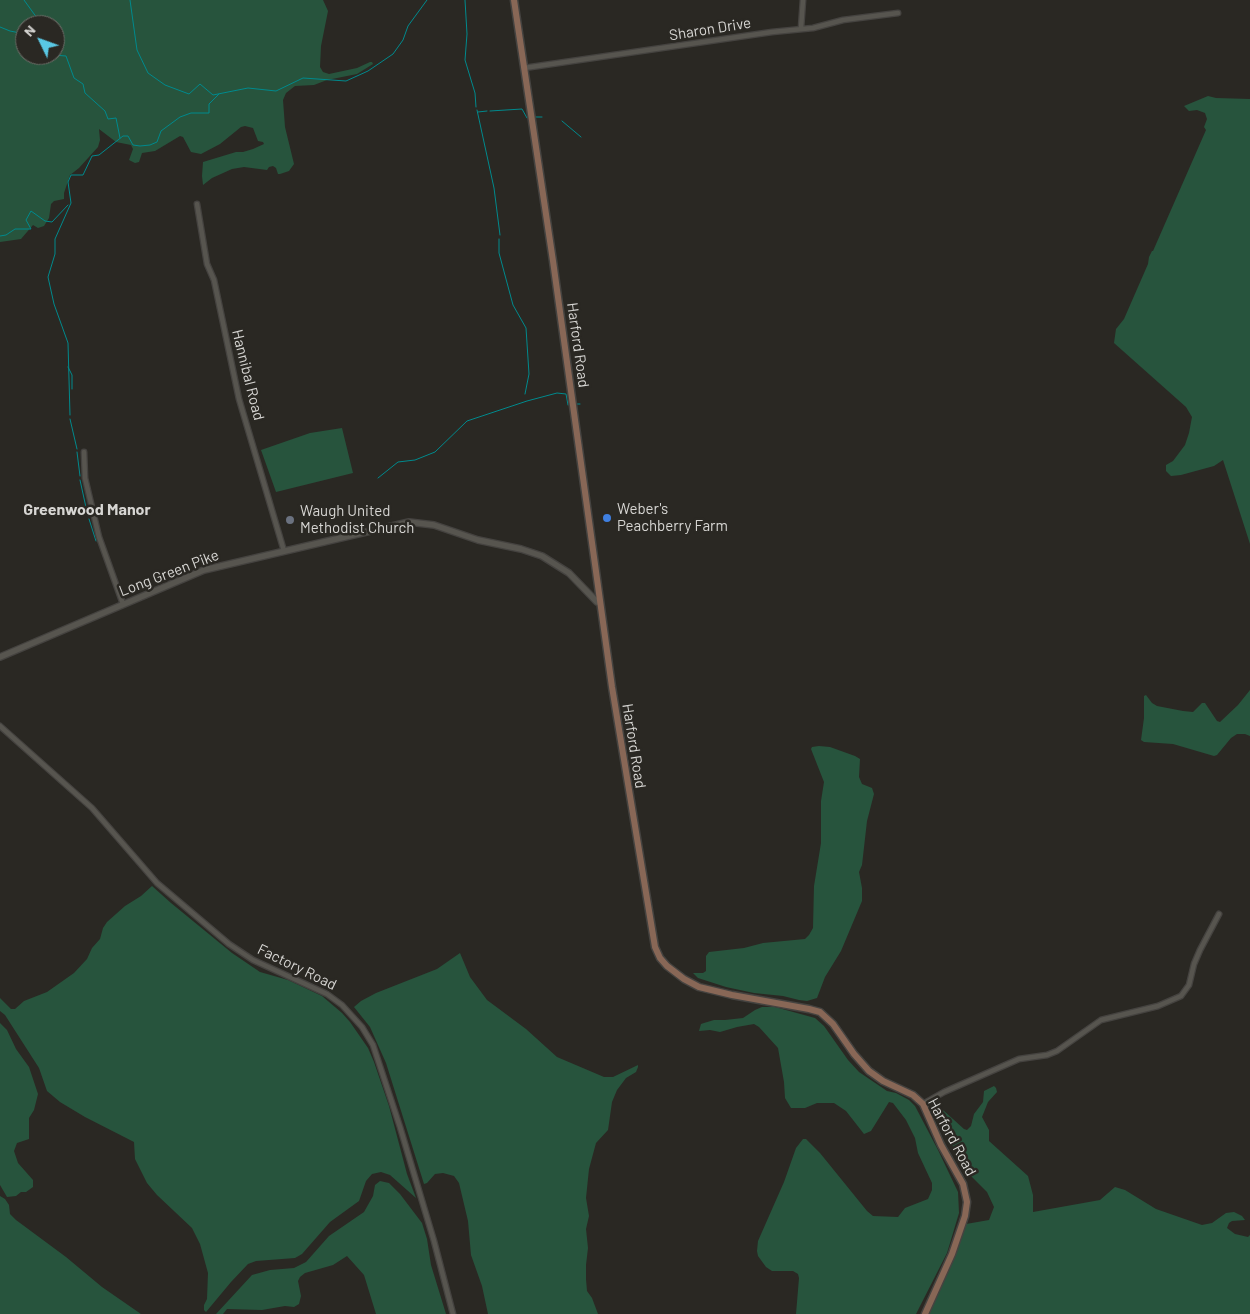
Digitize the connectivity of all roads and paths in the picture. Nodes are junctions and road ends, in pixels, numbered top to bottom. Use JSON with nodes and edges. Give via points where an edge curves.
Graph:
{"nodes":[{"id":1,"x":514,"y":0,"type":"edge"},
{"id":2,"x":803,"y":0,"type":"edge"},
{"id":3,"x":898,"y":13,"type":"dead end"},
{"id":4,"x":802,"y":28,"type":"junction"},
{"id":5,"x":524,"y":68,"type":"junction"},
{"id":6,"x":197,"y":204,"type":"dead end"},
{"id":7,"x":84,"y":452,"type":"dead end"},
{"id":8,"x":284,"y":551,"type":"junction"},
{"id":9,"x":600,"y":602,"type":"junction"},
{"id":10,"x":123,"y":604,"type":"junction"},
{"id":11,"x":0,"y":657,"type":"edge"},
{"id":12,"x":0,"y":726,"type":"edge"},
{"id":13,"x":1219,"y":914,"type":"dead end"},
{"id":14,"x":922,"y":1104,"type":"junction"},
{"id":15,"x":453,"y":1314,"type":"edge"},
{"id":16,"x":925,"y":1314,"type":"edge"}],
"edges":[{"from":1,"to":5,"type":"main road","name":"Harford Road"},
{"from":2,"to":4,"type":"street"},
{"from":3,"to":4,"type":"street","name":"Sharon Drive"},
{"from":4,"to":5,"type":"street","name":"Sharon Drive"},
{"from":5,"to":9,"type":"main road","name":"Harford Road"},
{"from":6,"to":8,"type":"street","name":"Hannibal Road","via":[[207,264],[218,296],[239,399]]},
{"from":7,"to":10,"type":"street","via":[[98,537]]},
{"from":8,"to":9,"type":"street","name":"Long Green Pike","via":[[398,524],[427,523],[542,556],[569,573]]},
{"from":8,"to":10,"type":"street","name":"Long Green Pike","via":[[204,570]]},
{"from":9,"to":14,"type":"main road","name":"Harford Road","via":[[647,907],[660,958],[680,976],[703,988],[820,1012],[872,1074],[910,1093]]},
{"from":10,"to":11,"type":"street","name":"Long Green Pike"},
{"from":12,"to":15,"type":"street","name":"Factory Road","via":[[92,808],[157,883],[229,944],[253,960],[327,994],[362,1027],[373,1045],[400,1127]]},
{"from":13,"to":14,"type":"street","via":[[1194,964],[1189,985],[1181,996],[1158,1006],[1102,1020],[1057,1051],[1019,1059]]},
{"from":14,"to":16,"type":"main road","name":"Harford Road","via":[[963,1184],[967,1202],[952,1254]]}]}
